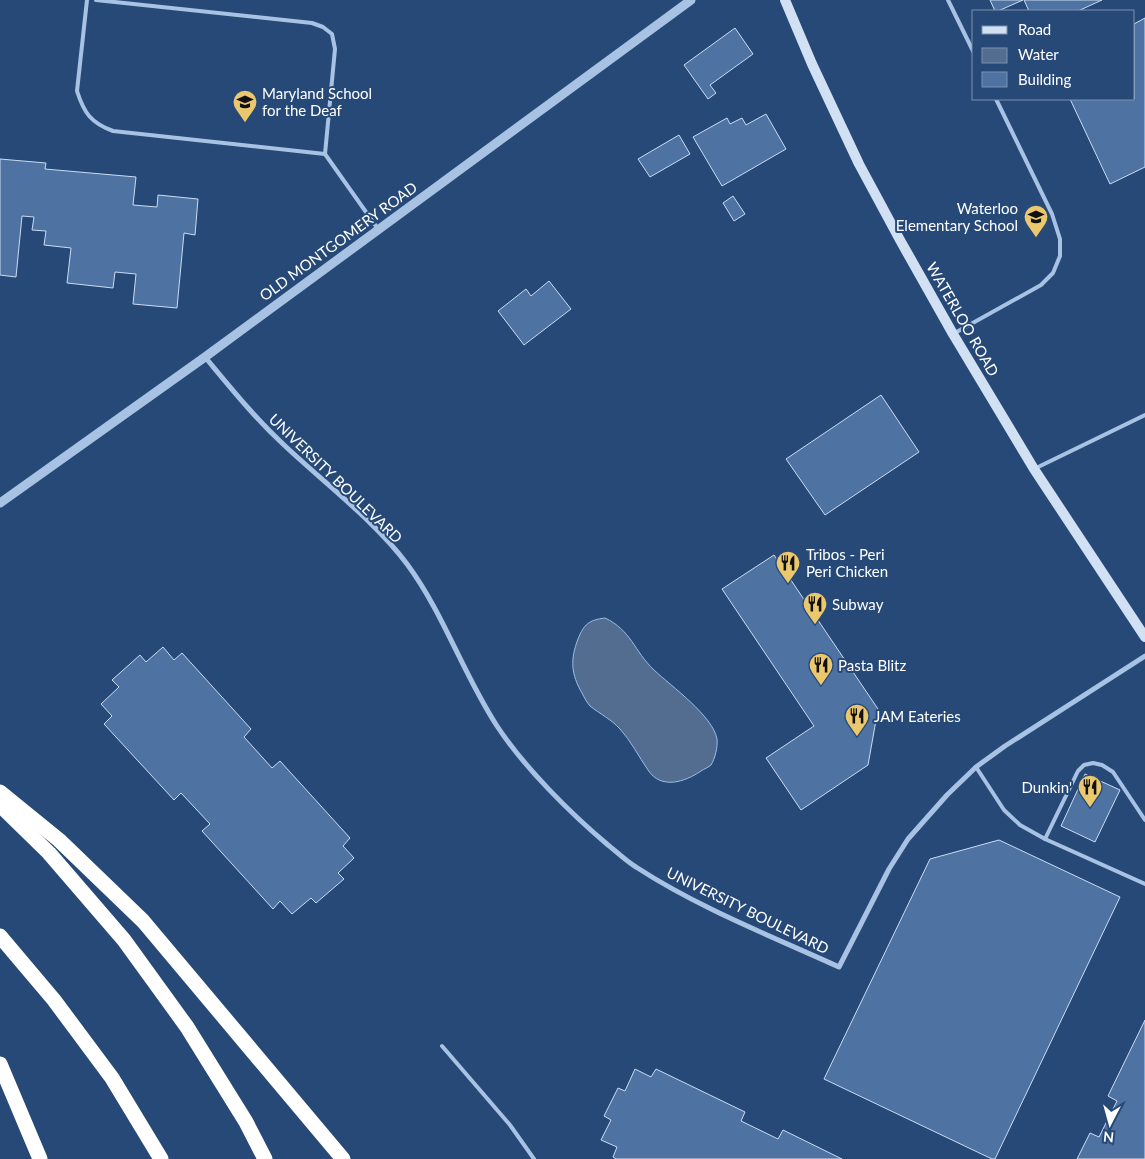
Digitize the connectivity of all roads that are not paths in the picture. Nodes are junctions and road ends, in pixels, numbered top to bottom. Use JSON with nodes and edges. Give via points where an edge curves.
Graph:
{"nodes":[{"id":1,"x":87,"y":0,"type":"edge"},
{"id":2,"x":96,"y":0,"type":"edge"},
{"id":3,"x":691,"y":0,"type":"edge"},
{"id":4,"x":785,"y":0,"type":"edge"},
{"id":5,"x":948,"y":0,"type":"edge"},
{"id":6,"x":972,"y":49,"type":"edge"},
{"id":7,"x":996,"y":100,"type":"edge"},
{"id":8,"x":325,"y":154,"type":"junction"},
{"id":9,"x":378,"y":229,"type":"junction"},
{"id":10,"x":953,"y":334,"type":"junction"},
{"id":11,"x":205,"y":357,"type":"junction"},
{"id":12,"x":1145,"y":415,"type":"edge"},
{"id":13,"x":1034,"y":469,"type":"junction"},
{"id":14,"x":0,"y":503,"type":"edge"},
{"id":15,"x":1145,"y":637,"type":"edge"},
{"id":16,"x":1145,"y":656,"type":"edge"},
{"id":17,"x":976,"y":767,"type":"junction"},
{"id":18,"x":0,"y":792,"type":"edge"},
{"id":19,"x":0,"y":805,"type":"edge"},
{"id":20,"x":1145,"y":820,"type":"edge"},
{"id":21,"x":1045,"y":839,"type":"junction"},
{"id":22,"x":1145,"y":884,"type":"edge"},
{"id":23,"x":0,"y":936,"type":"edge"},
{"id":24,"x":442,"y":1046,"type":"dead end"},
{"id":25,"x":0,"y":1064,"type":"edge"},
{"id":26,"x":40,"y":1159,"type":"edge"},
{"id":27,"x":161,"y":1159,"type":"edge"},
{"id":28,"x":265,"y":1159,"type":"edge"},
{"id":29,"x":343,"y":1159,"type":"edge"},
{"id":30,"x":534,"y":1159,"type":"edge"}],
"edges":[{"from":1,"to":8,"type":"lane","via":[[77,91],[81,104],[99,126]]},
{"from":2,"to":8,"type":"lane","via":[[312,23],[322,27],[332,34],[335,49]]},
{"from":3,"to":9,"type":"street","name":"OLD MONTGOMERY ROAD"},
{"from":4,"to":10,"type":"main road","name":"WATERLOO ROAD","via":[[859,164]]},
{"from":5,"to":6,"type":"lane"},
{"from":7,"to":10,"type":"lane","via":[[1052,214],[1060,239],[1060,256],[1053,273],[1041,285]]},
{"from":8,"to":9,"type":"lane"},
{"from":9,"to":11,"type":"street","name":"OLD MONTGOMERY ROAD"},
{"from":10,"to":13,"type":"main road","name":"WATERLOO ROAD"},
{"from":11,"to":14,"type":"street","name":"OLD MONTGOMERY ROAD"},
{"from":11,"to":17,"type":"street","name":"UNIVERSITY BOULEVARD","via":[[250,412],[368,522],[406,564],[498,728],[534,771],[591,831],[634,866],[680,894],[839,967],[908,839]]},
{"from":12,"to":13,"type":"lane"},
{"from":13,"to":15,"type":"main road","name":"WATERLOO ROAD"},
{"from":16,"to":17,"type":"street","name":"UNIVERSITY BOULEVARD","via":[[1033,726]]},
{"from":17,"to":21,"type":"lane","via":[[1004,810],[1020,825]]},
{"from":18,"to":29,"type":"highway","via":[[59,840],[142,921]]},
{"from":19,"to":28,"type":"highway","via":[[49,853],[124,940],[187,1027]]},
{"from":20,"to":21,"type":"lane","via":[[1113,772],[1093,763],[1078,771]]},
{"from":21,"to":22,"type":"lane"},
{"from":23,"to":27,"type":"highway","via":[[54,1000],[112,1078]]},
{"from":24,"to":30,"type":"lane","via":[[510,1125]]},
{"from":25,"to":26,"type":"highway"}]}
